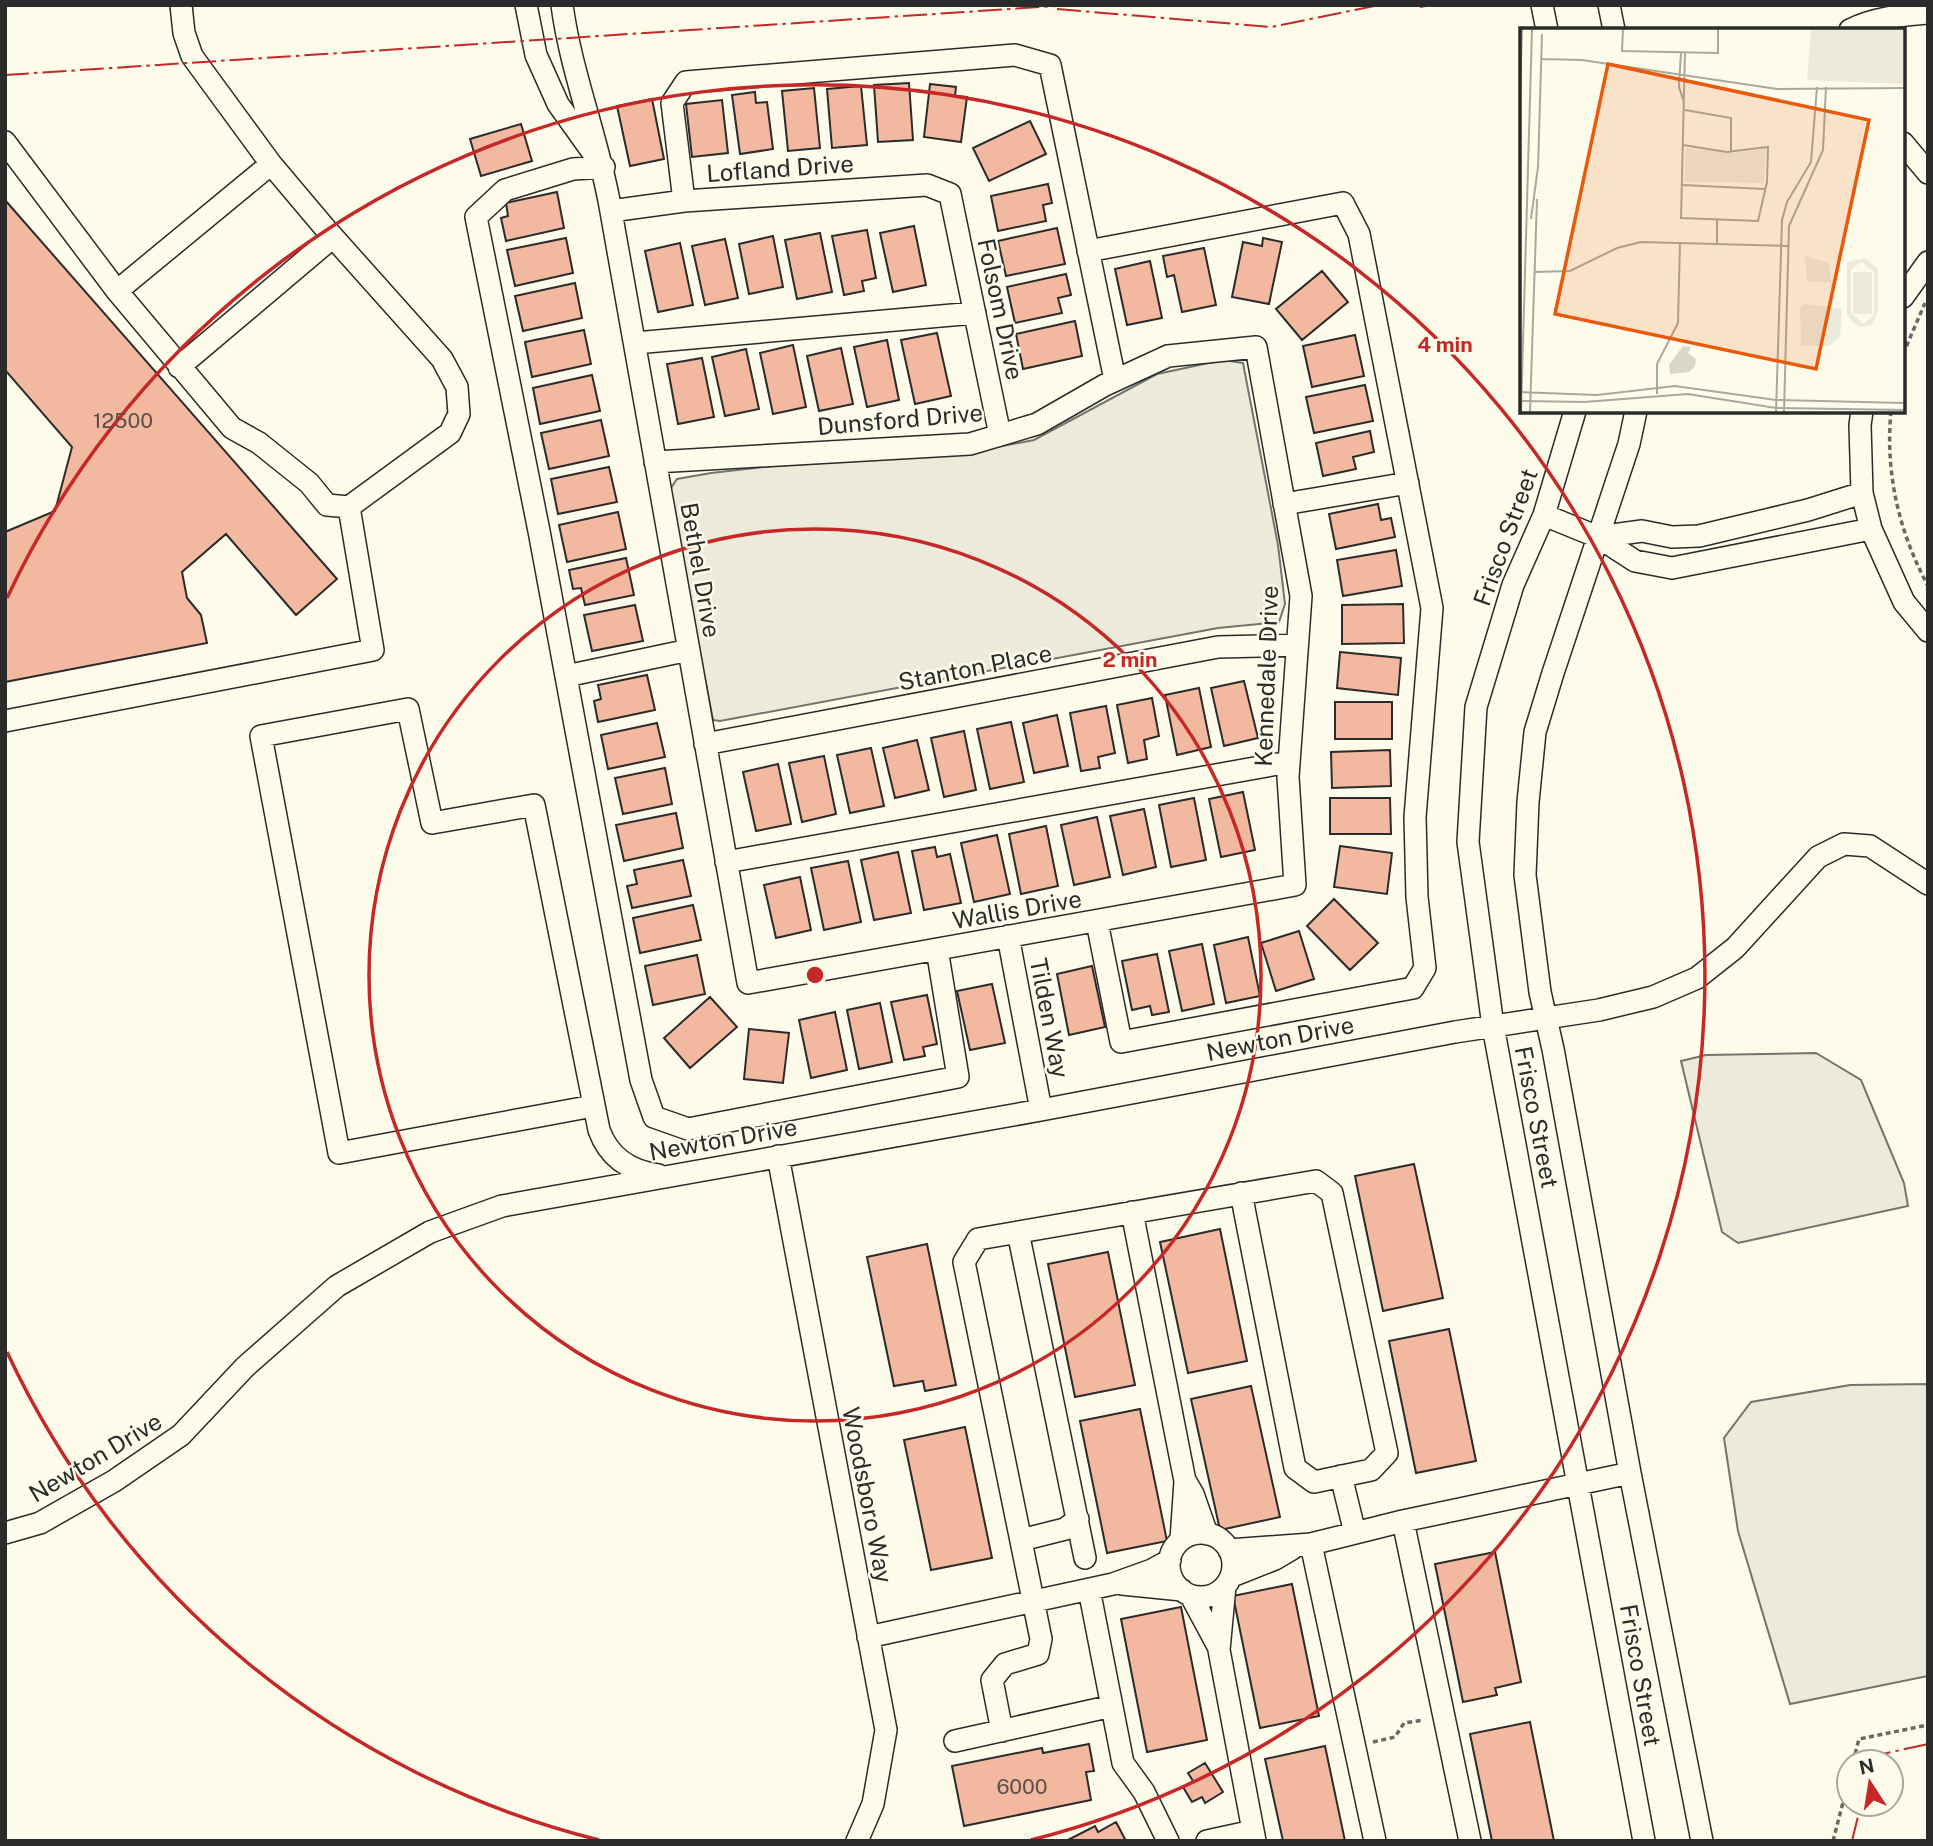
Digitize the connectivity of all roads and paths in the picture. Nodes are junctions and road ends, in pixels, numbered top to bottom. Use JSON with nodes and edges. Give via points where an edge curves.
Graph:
{"nodes":[{"id":1,"x":181,"y":5,"type":"edge"},
{"id":2,"x":526,"y":5,"type":"edge"},
{"id":3,"x":562,"y":5,"type":"edge"},
{"id":4,"x":1542,"y":5,"type":"edge"},
{"id":5,"x":1609,"y":5,"type":"edge"},
{"id":6,"x":1928,"y":13,"type":"edge"},
{"id":7,"x":1547,"y":28,"type":"edge"},
{"id":8,"x":1614,"y":28,"type":"edge"},
{"id":9,"x":1853,"y":28,"type":"edge"},
{"id":10,"x":5,"y":142,"type":"edge"},
{"id":11,"x":1905,"y":145,"type":"edge"},
{"id":12,"x":271,"y":164,"type":"junction"},
{"id":13,"x":604,"y":167,"type":"junction"},
{"id":14,"x":1928,"y":173,"type":"edge"},
{"id":15,"x":950,"y":194,"type":"joint"},
{"id":16,"x":684,"y":201,"type":"junction"},
{"id":17,"x":611,"y":211,"type":"junction"},
{"id":18,"x":332,"y":237,"type":"junction"},
{"id":19,"x":1088,"y":250,"type":"junction"},
{"id":20,"x":1928,"y":262,"type":"edge"},
{"id":21,"x":117,"y":291,"type":"junction"},
{"id":22,"x":1905,"y":294,"type":"edge"},
{"id":23,"x":1928,"y":298,"type":"edge"},
{"id":24,"x":975,"y":313,"type":"junction"},
{"id":25,"x":635,"y":342,"type":"junction"},
{"id":26,"x":1256,"y":347,"type":"joint"},
{"id":27,"x":1905,"y":349,"type":"edge"},
{"id":28,"x":179,"y":367,"type":"junction"},
{"id":29,"x":1115,"y":380,"type":"junction"},
{"id":30,"x":1574,"y":413,"type":"edge"},
{"id":31,"x":1636,"y":413,"type":"edge"},
{"id":32,"x":1862,"y":413,"type":"edge"},
{"id":33,"x":1891,"y":413,"type":"edge"},
{"id":34,"x":1000,"y":435,"type":"junction"},
{"id":35,"x":656,"y":462,"type":"junction"},
{"id":36,"x":1408,"y":483,"type":"junction"},
{"id":37,"x":1862,"y":493,"type":"junction"},
{"id":38,"x":1284,"y":505,"type":"junction"},
{"id":39,"x":349,"y":507,"type":"junction"},
{"id":40,"x":1544,"y":515,"type":"junction"},
{"id":41,"x":1871,"y":529,"type":"junction"},
{"id":42,"x":1598,"y":537,"type":"junction"},
{"id":43,"x":1928,"y":586,"type":"edge"},
{"id":44,"x":1928,"y":631,"type":"edge"},
{"id":45,"x":1297,"y":645,"type":"junction"},
{"id":46,"x":689,"y":650,"type":"junction"},
{"id":47,"x":566,"y":676,"type":"junction"},
{"id":48,"x":5,"y":721,"type":"edge"},
{"id":49,"x":705,"y":744,"type":"junction"},
{"id":50,"x":1289,"y":762,"type":"junction"},
{"id":51,"x":726,"y":862,"type":"junction"},
{"id":52,"x":1928,"y":884,"type":"edge"},
{"id":53,"x":1295,"y":885,"type":"joint"},
{"id":54,"x":1097,"y":922,"type":"junction"},
{"id":55,"x":1008,"y":936,"type":"junction"},
{"id":56,"x":937,"y":949,"type":"junction"},
{"id":57,"x":748,"y":983,"type":"joint"},
{"id":58,"x":1546,"y":1017,"type":"junction"},
{"id":59,"x":1493,"y":1026,"type":"junction"},
{"id":60,"x":593,"y":1106,"type":"junction"},
{"id":61,"x":1041,"y":1110,"type":"junction"},
{"id":62,"x":778,"y":1156,"type":"junction"},
{"id":63,"x":667,"y":1176,"type":"junction"},
{"id":64,"x":1241,"y":1193,"type":"junction"},
{"id":65,"x":1132,"y":1212,"type":"junction"},
{"id":66,"x":1018,"y":1232,"type":"junction"},
{"id":67,"x":1630,"y":1473,"type":"junction"},
{"id":68,"x":1341,"y":1476,"type":"junction"},
{"id":69,"x":1185,"y":1480,"type":"junction"},
{"id":70,"x":1578,"y":1484,"type":"junction"},
{"id":71,"x":1078,"y":1519,"type":"junction"},
{"id":72,"x":1403,"y":1521,"type":"junction"},
{"id":73,"x":5,"y":1533,"type":"edge"},
{"id":74,"x":1355,"y":1533,"type":"junction"},
{"id":75,"x":1207,"y":1534,"type":"junction"},
{"id":76,"x":1021,"y":1539,"type":"junction"},
{"id":77,"x":1181,"y":1540,"type":"junction"},
{"id":78,"x":1304,"y":1545,"type":"junction"},
{"id":79,"x":1229,"y":1550,"type":"junction"},
{"id":80,"x":1085,"y":1558,"type":"dead end"},
{"id":81,"x":1170,"y":1560,"type":"junction"},
{"id":82,"x":1228,"y":1581,"type":"junction"},
{"id":83,"x":1112,"y":1584,"type":"junction"},
{"id":84,"x":1089,"y":1589,"type":"junction"},
{"id":85,"x":1186,"y":1593,"type":"junction"},
{"id":86,"x":1034,"y":1601,"type":"junction"},
{"id":87,"x":868,"y":1637,"type":"junction"},
{"id":88,"x":1219,"y":1650,"type":"junction"},
{"id":89,"x":1112,"y":1706,"type":"junction"},
{"id":90,"x":1444,"y":1717,"type":"junction"},
{"id":91,"x":1928,"y":1724,"type":"edge"},
{"id":92,"x":1002,"y":1731,"type":"junction"},
{"id":93,"x":955,"y":1741,"type":"dead end"},
{"id":94,"x":1354,"y":1746,"type":"junction"},
{"id":95,"x":1857,"y":1748,"type":"edge"},
{"id":96,"x":1839,"y":1818,"type":"edge"},
{"id":97,"x":1254,"y":1836,"type":"edge"},
{"id":98,"x":857,"y":1841,"type":"edge"},
{"id":99,"x":1168,"y":1841,"type":"edge"},
{"id":100,"x":1207,"y":1841,"type":"edge"},
{"id":101,"x":1375,"y":1841,"type":"edge"},
{"id":102,"x":1470,"y":1841,"type":"edge"},
{"id":103,"x":1644,"y":1841,"type":"edge"},
{"id":104,"x":1702,"y":1841,"type":"edge"},
{"id":105,"x":1833,"y":1841,"type":"edge"}],
"edges":[{"from":1,"to":12,"type":"street","via":[[192,56]]},
{"from":2,"to":13,"type":"street","name":"Bethel Drive","via":[[536,55],[558,104]]},
{"from":3,"to":13,"type":"street","name":"Bethel Drive"},
{"from":4,"to":7,"type":"street"},
{"from":5,"to":8,"type":"street"},
{"from":6,"to":9,"type":"street"},
{"from":10,"to":21,"type":"street"},
{"from":11,"to":14,"type":"street"},
{"from":12,"to":18,"type":"street"},
{"from":12,"to":21,"type":"street"},
{"from":13,"to":17,"type":"street","name":"Bethel Drive"},
{"from":13,"to":47,"type":"street","via":[[573,169],[505,190],[477,217]]},
{"from":15,"to":16,"type":"street","name":"Lofland Drive","via":[[927,185]]},
{"from":15,"to":24,"type":"street","name":"Folsom Drive"},
{"from":16,"to":17,"type":"street","name":"Lofland Drive"},
{"from":16,"to":19,"type":"street","via":[[672,103],[686,82],[1015,55],[1049,65]]},
{"from":17,"to":25,"type":"street","name":"Bethel Drive"},
{"from":18,"to":28,"type":"street"},
{"from":18,"to":39,"type":"street","via":[[442,359],[457,387],[459,415],[450,433]]},
{"from":19,"to":29,"type":"street"},
{"from":19,"to":36,"type":"street","via":[[1343,203],[1359,234]]},
{"from":20,"to":22,"type":"street"},
{"from":21,"to":28,"type":"street"},
{"from":23,"to":27,"type":"path"},
{"from":24,"to":25,"type":"street"},
{"from":24,"to":34,"type":"street","name":"Folsom Drive"},
{"from":25,"to":35,"type":"street","name":"Bethel Drive"},
{"from":26,"to":29,"type":"street","name":"Dunsford Drive","via":[[1168,356]]},
{"from":26,"to":38,"type":"street","name":"Kennedale Drive"},
{"from":28,"to":39,"type":"street","via":[[232,428],[309,482],[327,505]]},
{"from":29,"to":34,"type":"street","name":"Dunsford Drive","via":[[1037,424]]},
{"from":30,"to":40,"type":"street","name":"Frisco Street"},
{"from":31,"to":42,"type":"street","name":"Frisco Street"},
{"from":32,"to":37,"type":"street"},
{"from":33,"to":43,"type":"path","via":[[1890,459],[1897,511]]},
{"from":34,"to":35,"type":"street","name":"Dunsford Drive","via":[[971,444]]},
{"from":35,"to":46,"type":"street","name":"Bethel Drive"},
{"from":36,"to":38,"type":"street"},
{"from":36,"to":54,"type":"street","via":[[1432,608],[1415,817],[1425,968],[1413,988],[1121,1042]]},
{"from":37,"to":41,"type":"street"},
{"from":37,"to":42,"type":"street","via":[[1699,536],[1643,531]]},
{"from":38,"to":45,"type":"street","name":"Kennedale Drive","via":[[1301,596]]},
{"from":39,"to":48,"type":"street","via":[[373,650]]},
{"from":40,"to":42,"type":"street"},
{"from":40,"to":59,"type":"street","name":"Frisco Street","via":[[1513,585],[1476,707],[1468,842]]},
{"from":41,"to":42,"type":"street","via":[[1672,568],[1635,561]]},
{"from":41,"to":44,"type":"street","via":[[1904,602]]},
{"from":42,"to":58,"type":"street","name":"Frisco Street","via":[[1535,732],[1525,874]]},
{"from":45,"to":49,"type":"street","name":"Stanton Place","via":[[1217,648]]},
{"from":45,"to":50,"type":"street","name":"Kennedale Drive"},
{"from":46,"to":47,"type":"street"},
{"from":46,"to":49,"type":"street","name":"Bethel Drive"},
{"from":47,"to":56,"type":"street","via":[[641,1080],[654,1118],[688,1129],[958,1077]]},
{"from":49,"to":51,"type":"street","name":"Bethel Drive"},
{"from":50,"to":51,"type":"street"},
{"from":50,"to":53,"type":"street","name":"Kennedale Drive"},
{"from":51,"to":57,"type":"street","name":"Bethel Drive"},
{"from":52,"to":58,"type":"street","name":"Newton Drive","via":[[1870,846],[1844,844],[1818,857],[1735,948],[1697,978],[1653,997]]},
{"from":53,"to":54,"type":"street","name":"Wallis Drive"},
{"from":54,"to":55,"type":"street","name":"Wallis Drive"},
{"from":55,"to":56,"type":"street","name":"Wallis Drive"},
{"from":55,"to":61,"type":"street","name":"Tilden Way"},
{"from":56,"to":57,"type":"street","name":"Wallis Drive"},
{"from":58,"to":59,"type":"street","name":"Newton Drive"},
{"from":58,"to":67,"type":"street","name":"Frisco Street"},
{"from":59,"to":61,"type":"street","name":"Newton Drive"},
{"from":59,"to":70,"type":"street","name":"Frisco Street"},
{"from":60,"to":60,"type":"street","via":[[534,805],[432,823],[408,709],[261,737],[339,1153]]},
{"from":60,"to":63,"type":"street","via":[[604,1142],[622,1162],[634,1170]]},
{"from":61,"to":62,"type":"street","name":"Newton Drive"},
{"from":62,"to":63,"type":"street","name":"Newton Drive"},
{"from":62,"to":87,"type":"street","name":"Woodsboro Way"},
{"from":63,"to":73,"type":"street","name":"Newton Drive","via":[[502,1206],[430,1232],[337,1286],[245,1367],[181,1435],[114,1481],[40,1523]]},
{"from":64,"to":65,"type":"street"},
{"from":64,"to":68,"type":"street","via":[[1296,1468],[1314,1482]]},
{"from":64,"to":68,"type":"street","via":[[1316,1181],[1332,1193],[1387,1453],[1371,1469]]},
{"from":65,"to":66,"type":"street"},
{"from":65,"to":69,"type":"street"},
{"from":66,"to":71,"type":"street"},
{"from":66,"to":76,"type":"street","via":[[978,1239],[964,1262]]},
{"from":67,"to":70,"type":"street"},
{"from":67,"to":104,"type":"street","name":"Frisco Street"},
{"from":68,"to":74,"type":"street"},
{"from":69,"to":75,"type":"street"},
{"from":69,"to":77,"type":"street"},
{"from":70,"to":72,"type":"street"},
{"from":70,"to":103,"type":"street","name":"Frisco Street"},
{"from":71,"to":76,"type":"street","via":[[1065,1529]]},
{"from":71,"to":80,"type":"street"},
{"from":72,"to":74,"type":"street"},
{"from":72,"to":90,"type":"street"},
{"from":74,"to":78,"type":"street"},
{"from":75,"to":77,"type":"street"},
{"from":75,"to":79,"type":"street"},
{"from":76,"to":86,"type":"street"},
{"from":77,"to":81,"type":"street"},
{"from":78,"to":79,"type":"street"},
{"from":78,"to":82,"type":"street"},
{"from":78,"to":94,"type":"street"},
{"from":79,"to":82,"type":"street","via":[[1233,1560]]},
{"from":81,"to":83,"type":"street"},
{"from":81,"to":85,"type":"street","via":[[1174,1582]]},
{"from":82,"to":85,"type":"street","via":[[1205,1597]]},
{"from":82,"to":88,"type":"street"},
{"from":83,"to":84,"type":"street"},
{"from":83,"to":85,"type":"street"},
{"from":84,"to":86,"type":"street"},
{"from":84,"to":89,"type":"street"},
{"from":85,"to":88,"type":"street"},
{"from":86,"to":87,"type":"street"},
{"from":86,"to":92,"type":"street","via":[[1041,1639],[1038,1654],[1005,1664],[992,1680]]},
{"from":87,"to":98,"type":"street","name":"Woodsboro Way","via":[[886,1730],[873,1804]]},
{"from":88,"to":97,"type":"street"},
{"from":89,"to":92,"type":"street"},
{"from":89,"to":99,"type":"street","via":[[1123,1763],[1144,1792]]},
{"from":90,"to":94,"type":"path","via":[[1404,1723],[1395,1737]]},
{"from":90,"to":102,"type":"street"},
{"from":91,"to":95,"type":"path","via":[[1859,1739]]},
{"from":92,"to":93,"type":"street"},
{"from":94,"to":101,"type":"street"},
{"from":96,"to":105,"type":"path"},
{"from":97,"to":100,"type":"street"}]}
